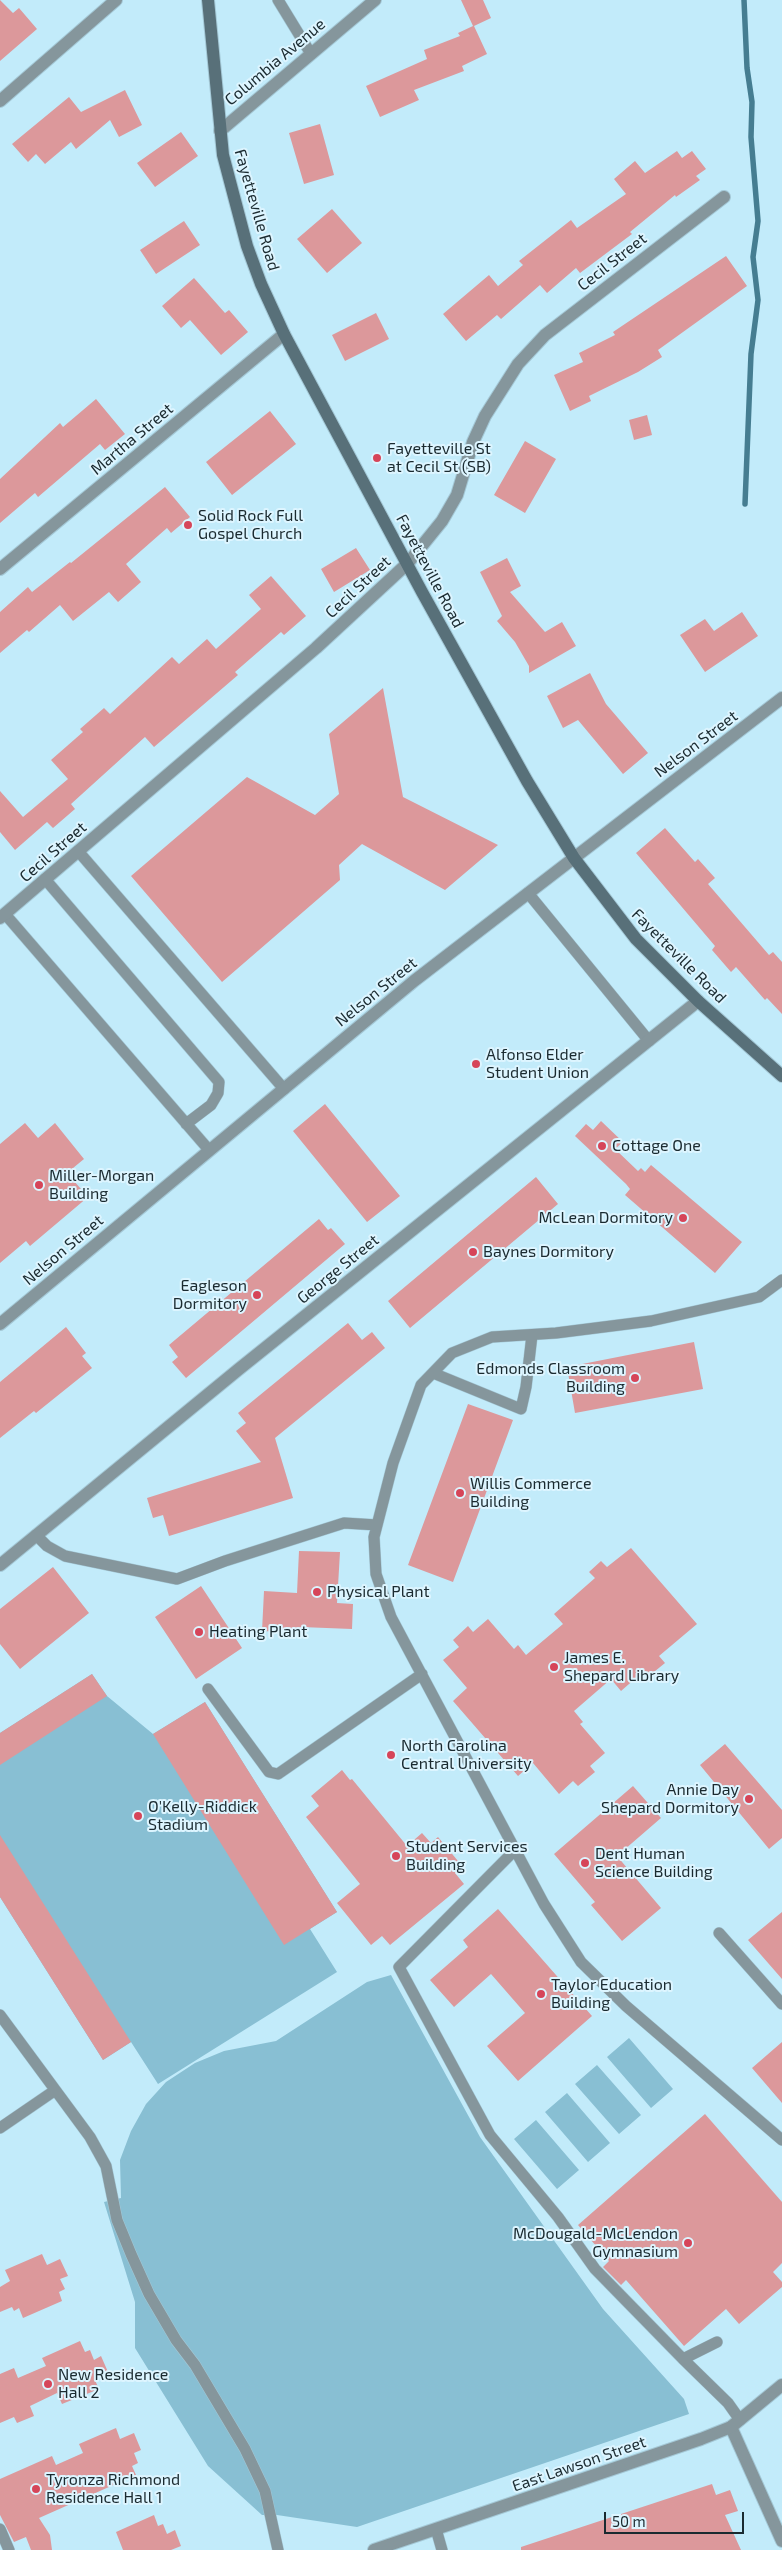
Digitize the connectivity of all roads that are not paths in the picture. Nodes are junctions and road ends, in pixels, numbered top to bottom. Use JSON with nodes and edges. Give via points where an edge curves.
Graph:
{"nodes":[{"id":1,"x":116,"y":0,"type":"edge"},
{"id":2,"x":208,"y":0,"type":"edge"},
{"id":3,"x":278,"y":0,"type":"edge"},
{"id":4,"x":375,"y":0,"type":"edge"},
{"id":5,"x":311,"y":54,"type":"junction"},
{"id":6,"x":0,"y":101,"type":"edge"},
{"id":7,"x":220,"y":131,"type":"junction"},
{"id":8,"x":724,"y":197,"type":"dead end"},
{"id":9,"x":284,"y":334,"type":"junction"},
{"id":10,"x":408,"y":563,"type":"junction"},
{"id":11,"x":0,"y":570,"type":"edge"},
{"id":12,"x":782,"y":698,"type":"edge"},
{"id":13,"x":78,"y":851,"type":"junction"},
{"id":14,"x":574,"y":858,"type":"junction"},
{"id":15,"x":45,"y":879,"type":"junction"},
{"id":16,"x":528,"y":894,"type":"junction"},
{"id":17,"x":3,"y":916,"type":"edge"},
{"id":18,"x":698,"y":1001,"type":"junction"},
{"id":19,"x":649,"y":1041,"type":"junction"},
{"id":20,"x":782,"y":1076,"type":"edge"},
{"id":21,"x":284,"y":1089,"type":"junction"},
{"id":22,"x":186,"y":1124,"type":"junction"},
{"id":23,"x":209,"y":1150,"type":"junction"},
{"id":24,"x":782,"y":1280,"type":"edge"},
{"id":25,"x":0,"y":1324,"type":"edge"},
{"id":26,"x":532,"y":1335,"type":"junction"},
{"id":27,"x":432,"y":1373,"type":"junction"},
{"id":28,"x":377,"y":1525,"type":"junction"},
{"id":29,"x":36,"y":1535,"type":"junction"},
{"id":30,"x":0,"y":1565,"type":"edge"},
{"id":31,"x":422,"y":1674,"type":"junction"},
{"id":32,"x":208,"y":1689,"type":"dead end"},
{"id":33,"x":516,"y":1850,"type":"junction"},
{"id":34,"x":719,"y":1933,"type":"dead end"},
{"id":35,"x":782,"y":2004,"type":"edge"},
{"id":36,"x":0,"y":2015,"type":"edge"},
{"id":37,"x":54,"y":2091,"type":"junction"},
{"id":38,"x":0,"y":2128,"type":"edge"},
{"id":39,"x":782,"y":2140,"type":"edge"},
{"id":40,"x":718,"y":2342,"type":"dead end"},
{"id":41,"x":683,"y":2359,"type":"junction"},
{"id":42,"x":782,"y":2385,"type":"edge"},
{"id":43,"x":736,"y":2424,"type":"junction"},
{"id":44,"x":0,"y":2529,"type":"edge"},
{"id":45,"x":436,"y":2529,"type":"junction"},
{"id":46,"x":782,"y":2541,"type":"edge"},
{"id":47,"x":9,"y":2550,"type":"edge"},
{"id":48,"x":278,"y":2550,"type":"edge"},
{"id":49,"x":374,"y":2550,"type":"edge"},
{"id":50,"x":442,"y":2550,"type":"edge"}],
"edges":[{"from":1,"to":6,"type":"street"},
{"from":2,"to":7,"type":"main road","name":"Fayetteville Road"},
{"from":3,"to":5,"type":"lane"},
{"from":4,"to":5,"type":"street","name":"Columbia Avenue"},
{"from":5,"to":7,"type":"street","name":"Columbia Avenue"},
{"from":7,"to":9,"type":"main road","name":"Fayetteville Road","via":[[247,246]]},
{"from":8,"to":10,"type":"street","name":"Cecil Street","via":[[545,335],[518,364],[485,416],[450,508]]},
{"from":9,"to":10,"type":"main road","name":"Fayetteville Road"},
{"from":9,"to":11,"type":"street","name":"Martha Street"},
{"from":10,"to":13,"type":"street","name":"Cecil Street","via":[[316,648]]},
{"from":10,"to":14,"type":"main road","name":"Fayetteville Road","via":[[527,781]]},
{"from":12,"to":14,"type":"street","name":"Nelson Street"},
{"from":13,"to":15,"type":"street","name":"Cecil Street"},
{"from":13,"to":21,"type":"lane"},
{"from":14,"to":16,"type":"street","name":"Nelson Street"},
{"from":14,"to":18,"type":"main road","name":"Fayetteville Road","via":[[636,939]]},
{"from":15,"to":17,"type":"street","name":"Cecil Street"},
{"from":15,"to":22,"type":"lane","via":[[219,1082],[218,1094]]},
{"from":16,"to":19,"type":"lane"},
{"from":16,"to":21,"type":"street","name":"Nelson Street","via":[[414,981]]},
{"from":17,"to":22,"type":"lane"},
{"from":18,"to":19,"type":"street","name":"George Street"},
{"from":18,"to":20,"type":"main road","name":"Fayetteville Road"},
{"from":19,"to":29,"type":"street","name":"George Street","via":[[238,1369]]},
{"from":21,"to":23,"type":"street","name":"Nelson Street"},
{"from":22,"to":23,"type":"lane"},
{"from":23,"to":25,"type":"street","name":"Nelson Street"},
{"from":24,"to":26,"type":"lane","via":[[759,1297],[651,1321]]},
{"from":26,"to":27,"type":"lane","via":[[492,1337],[452,1353]]},
{"from":26,"to":27,"type":"lane","via":[[521,1409]]},
{"from":27,"to":28,"type":"lane","via":[[421,1385]]},
{"from":28,"to":29,"type":"lane","via":[[344,1523],[177,1579],[65,1556]]},
{"from":28,"to":31,"type":"lane","via":[[374,1537],[376,1574],[391,1617]]},
{"from":29,"to":30,"type":"street","name":"George Street"},
{"from":31,"to":32,"type":"lane","via":[[278,1774],[269,1772]]},
{"from":31,"to":33,"type":"lane"},
{"from":33,"to":39,"type":"lane","via":[[544,1904],[581,1962],[626,2006]]},
{"from":33,"to":41,"type":"lane","via":[[399,1968],[490,2134],[558,2217],[595,2269]]},
{"from":34,"to":35,"type":"lane"},
{"from":36,"to":37,"type":"lane"},
{"from":37,"to":38,"type":"lane"},
{"from":37,"to":48,"type":"lane","via":[[90,2137],[106,2166],[117,2220],[149,2294],[245,2449],[265,2492]]},
{"from":40,"to":41,"type":"lane"},
{"from":41,"to":43,"type":"lane","via":[[728,2402]]},
{"from":42,"to":43,"type":"street","name":"East Lawson Street"},
{"from":43,"to":45,"type":"street","name":"East Lawson Street","via":[[694,2442]]},
{"from":43,"to":46,"type":"street"},
{"from":44,"to":47,"type":"lane"},
{"from":45,"to":49,"type":"street","name":"East Lawson Street"},
{"from":45,"to":50,"type":"lane"}]}
